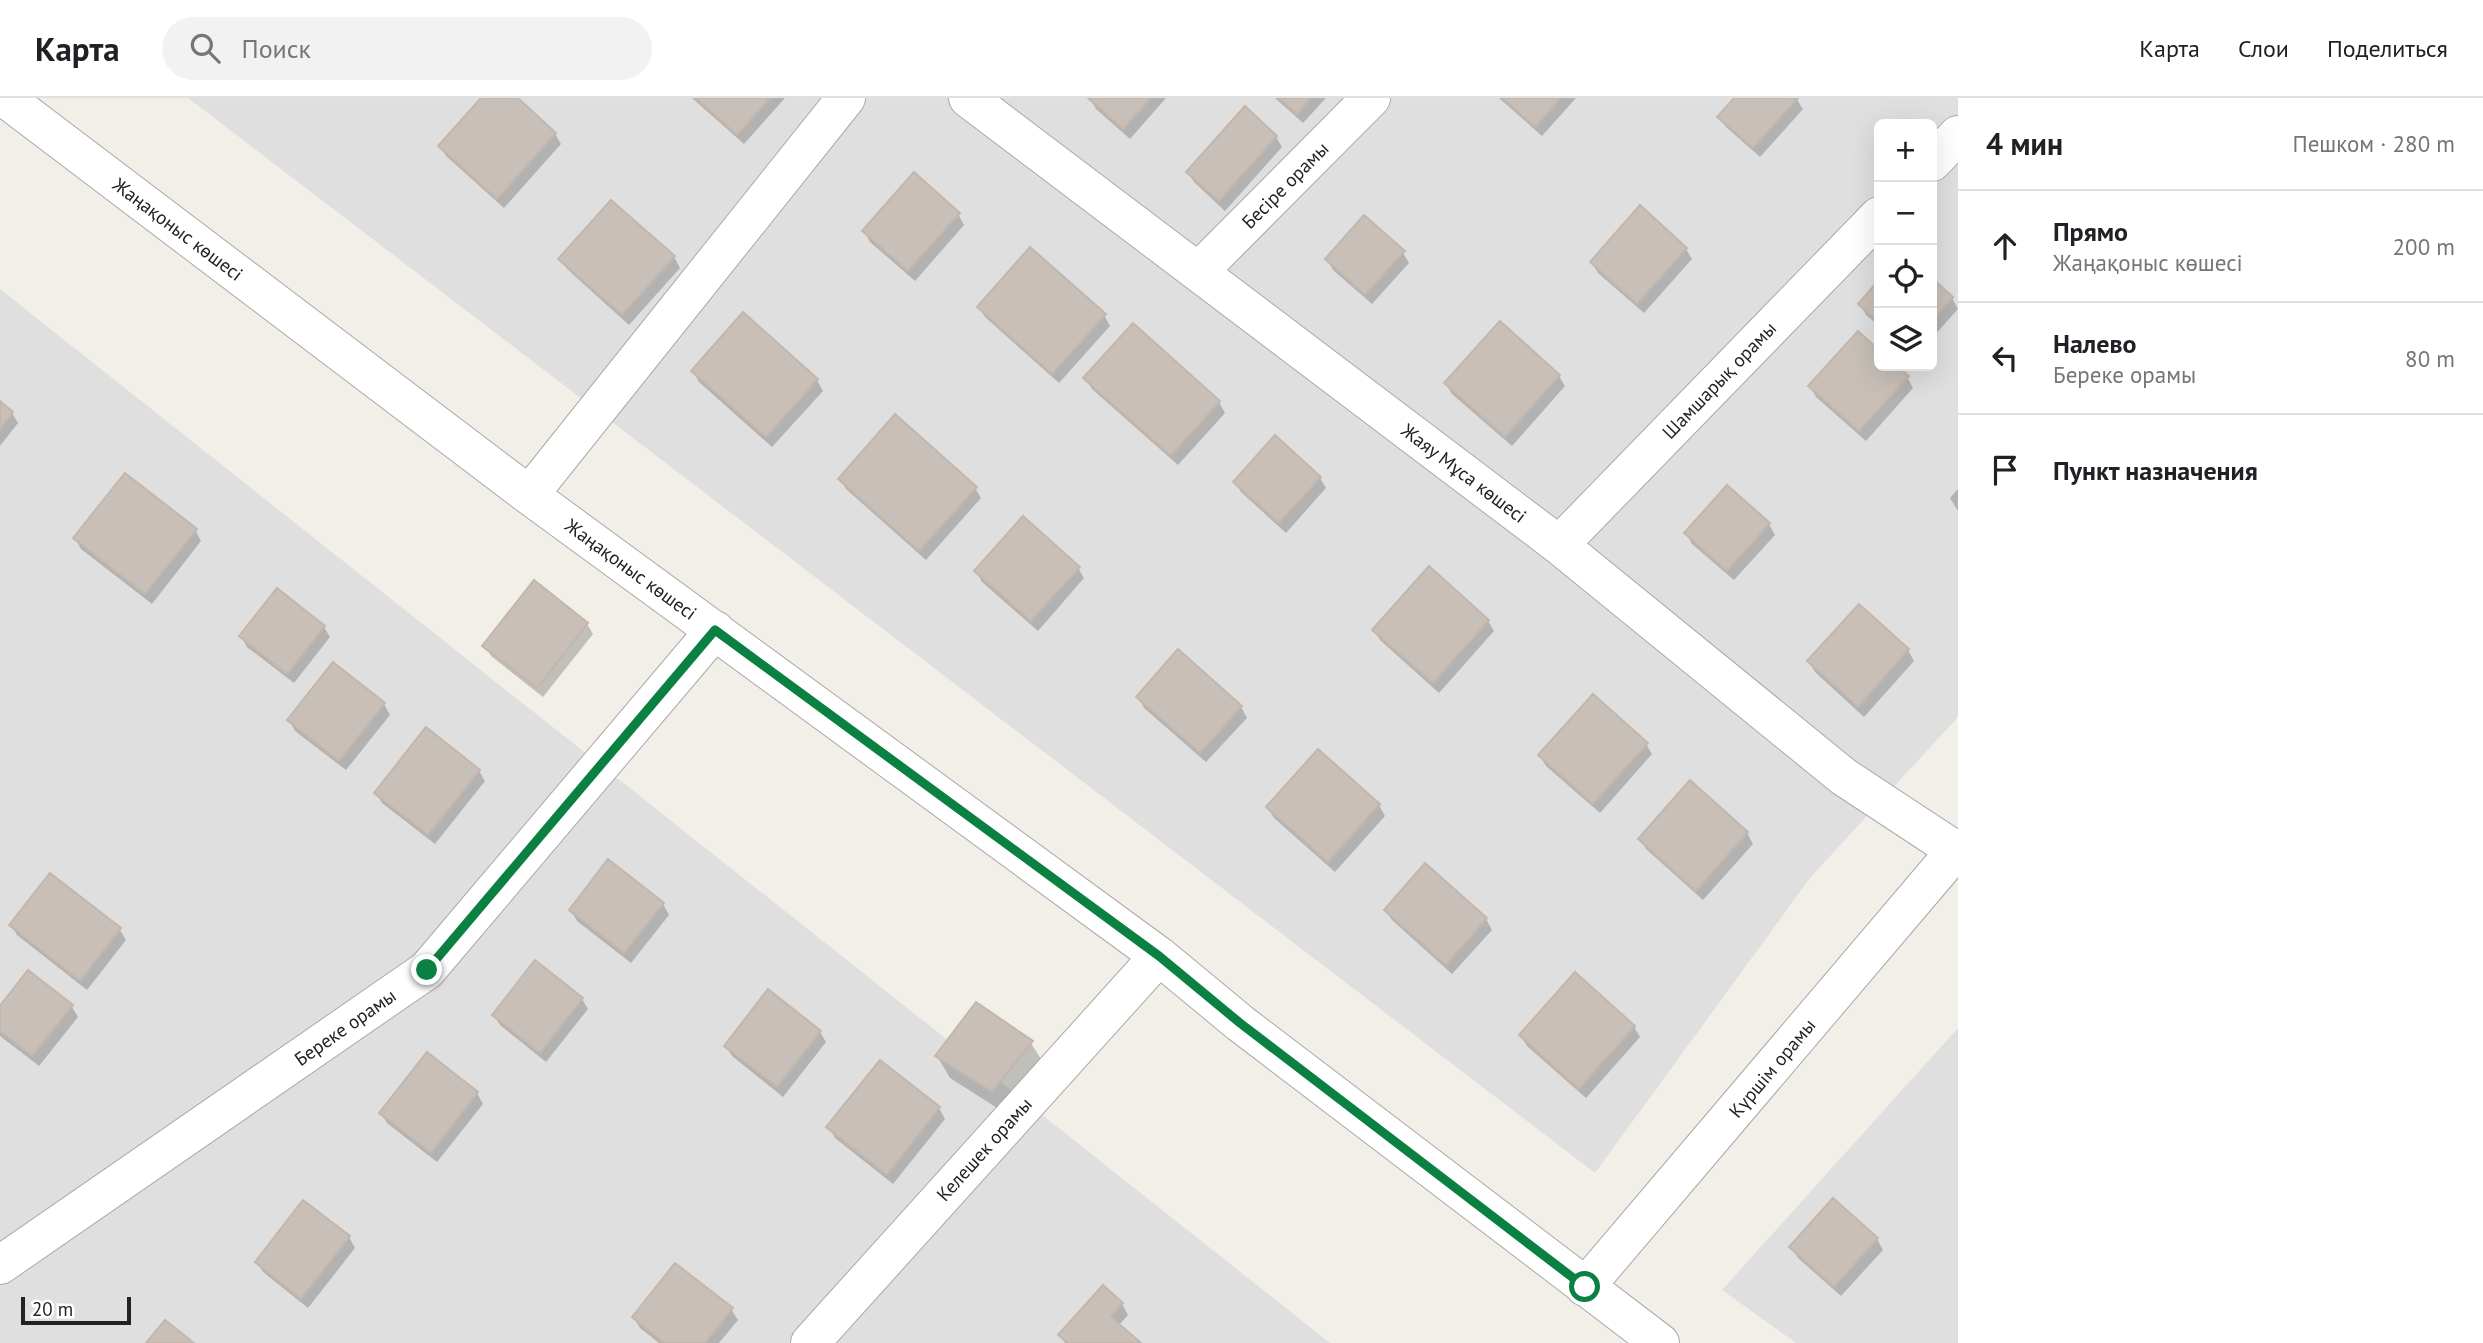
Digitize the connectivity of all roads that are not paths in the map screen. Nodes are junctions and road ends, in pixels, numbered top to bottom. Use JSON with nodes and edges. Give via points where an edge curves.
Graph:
{"nodes":[{"id":1,"x":846,"y":98,"type":"edge"},
{"id":2,"x":968,"y":98,"type":"edge"},
{"id":3,"x":1371,"y":98,"type":"edge"},
{"id":4,"x":14,"y":101,"type":"edge"},
{"id":5,"x":1958,"y":135,"type":"edge"},
{"id":6,"x":1937,"y":157,"type":"edge"},
{"id":7,"x":1874,"y":221,"type":"edge"},
{"id":8,"x":1199,"y":271,"type":"junction"},
{"id":9,"x":529,"y":495,"type":"junction"},
{"id":10,"x":1559,"y":545,"type":"junction"},
{"id":11,"x":715,"y":630,"type":"junction"},
{"id":12,"x":1957,"y":850,"type":"edge"},
{"id":13,"x":1159,"y":956,"type":"junction"},
{"id":14,"x":0,"y":1265,"type":"edge"},
{"id":15,"x":1585,"y":1287,"type":"junction"},
{"id":16,"x":810,"y":1343,"type":"edge"},
{"id":17,"x":1660,"y":1343,"type":"edge"}],
"edges":[{"from":1,"to":9,"type":"street"},
{"from":2,"to":8,"type":"street","name":"Жаяу Мұса көшесі"},
{"from":3,"to":8,"type":"street","name":"Бесіре орамы"},
{"from":4,"to":9,"type":"street","name":"Жаңақоныс көшесі"},
{"from":5,"to":6,"type":"street"},
{"from":7,"to":10,"type":"street","name":"Шамшарық орамы"},
{"from":8,"to":10,"type":"street","name":"Жаяу Мұса көшесі"},
{"from":9,"to":11,"type":"street","name":"Жаңақоныс көшесі"},
{"from":10,"to":12,"type":"street","name":"Жаяу Мұса көшесі","via":[[1844,777]]},
{"from":11,"to":13,"type":"street","name":"Жаңақоныс көшесі"},
{"from":11,"to":14,"type":"street","name":"Береке орамы","via":[[427,970]]},
{"from":12,"to":15,"type":"street","name":"Күршім орамы"},
{"from":13,"to":15,"type":"street","name":"Жаңақоныс көшесі"},
{"from":13,"to":16,"type":"street","name":"Келешек орамы"},
{"from":15,"to":17,"type":"street","name":"Жаңақоныс көшесі"}]}
